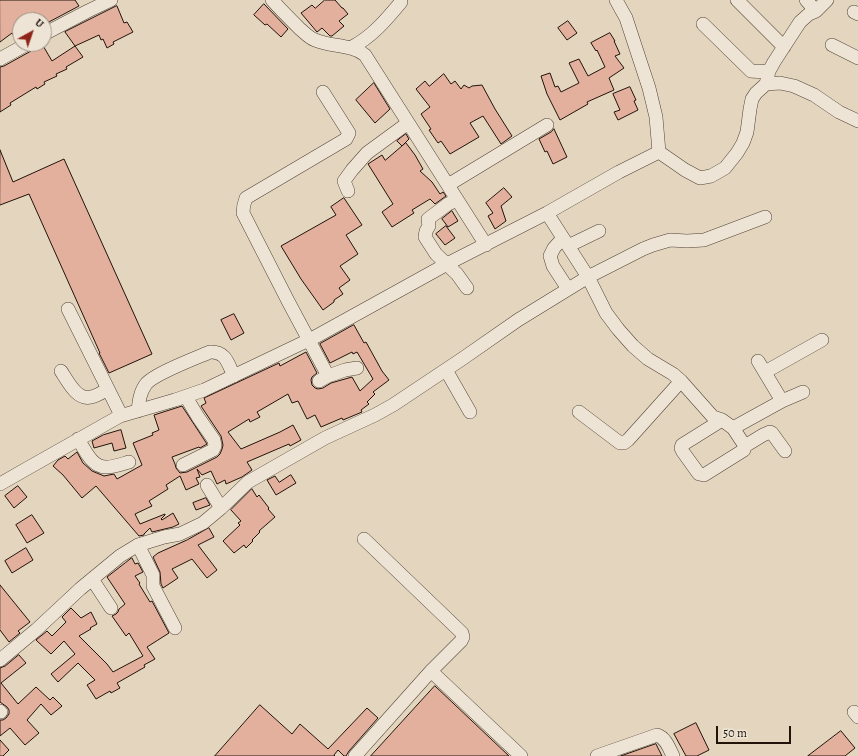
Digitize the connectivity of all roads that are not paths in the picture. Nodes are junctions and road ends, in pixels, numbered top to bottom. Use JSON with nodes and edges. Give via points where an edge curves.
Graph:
{"nodes":[{"id":1,"x":111,"y":0,"type":"edge"},
{"id":2,"x":272,"y":0,"type":"edge"},
{"id":3,"x":616,"y":0,"type":"edge"},
{"id":4,"x":737,"y":0,"type":"edge"},
{"id":5,"x":806,"y":0,"type":"edge"},
{"id":6,"x":827,"y":0,"type":"edge"},
{"id":7,"x":401,"y":2,"type":"dead end"},
{"id":8,"x":816,"y":10,"type":"junction"},
{"id":9,"x":703,"y":24,"type":"dead end"},
{"id":10,"x":52,"y":30,"type":"edge"},
{"id":11,"x":832,"y":45,"type":"dead end"},
{"id":12,"x":784,"y":47,"type":"junction"},
{"id":13,"x":350,"y":48,"type":"junction"},
{"id":14,"x":12,"y":52,"type":"edge"},
{"id":15,"x":0,"y":58,"type":"edge"},
{"id":16,"x":858,"y":58,"type":"edge"},
{"id":17,"x":769,"y":71,"type":"junction"},
{"id":18,"x":766,"y":84,"type":"junction"},
{"id":19,"x":323,"y":92,"type":"dead end"},
{"id":20,"x":858,"y":121,"type":"edge"},
{"id":21,"x":408,"y":123,"type":"junction"},
{"id":22,"x":547,"y":125,"type":"dead end"},
{"id":23,"x":659,"y":152,"type":"junction"},
{"id":24,"x":448,"y":185,"type":"junction"},
{"id":25,"x":348,"y":192,"type":"dead end"},
{"id":26,"x":458,"y":200,"type":"junction"},
{"id":27,"x":547,"y":213,"type":"junction"},
{"id":28,"x":765,"y":217,"type":"dead end"},
{"id":29,"x":599,"y":231,"type":"dead end"},
{"id":30,"x":565,"y":242,"type":"junction"},
{"id":31,"x":486,"y":245,"type":"junction"},
{"id":32,"x":447,"y":264,"type":"junction"},
{"id":33,"x":588,"y":277,"type":"junction"},
{"id":34,"x":467,"y":288,"type":"dead end"},
{"id":35,"x":568,"y":289,"type":"junction"},
{"id":36,"x":68,"y":309,"type":"dead end"},
{"id":37,"x":309,"y":340,"type":"junction"},
{"id":38,"x":822,"y":340,"type":"dead end"},
{"id":39,"x":357,"y":368,"type":"dead end"},
{"id":40,"x":446,"y":370,"type":"junction"},
{"id":41,"x":61,"y":371,"type":"dead end"},
{"id":42,"x":234,"y":376,"type":"junction"},
{"id":43,"x":681,"y":381,"type":"junction"},
{"id":44,"x":108,"y":389,"type":"junction"},
{"id":45,"x":803,"y":392,"type":"dead end"},
{"id":46,"x":186,"y":397,"type":"junction"},
{"id":47,"x":782,"y":401,"type":"junction"},
{"id":48,"x":138,"y":411,"type":"junction"},
{"id":49,"x":470,"y":412,"type":"dead end"},
{"id":50,"x":579,"y":412,"type":"dead end"},
{"id":51,"x":120,"y":416,"type":"junction"},
{"id":52,"x":722,"y":420,"type":"junction"},
{"id":53,"x":733,"y":428,"type":"junction"},
{"id":54,"x":78,"y":439,"type":"junction"},
{"id":55,"x":745,"y":446,"type":"junction"},
{"id":56,"x":785,"y":451,"type":"dead end"},
{"id":57,"x":129,"y":462,"type":"dead end"},
{"id":58,"x":183,"y":464,"type":"dead end"},
{"id":59,"x":0,"y":484,"type":"edge"},
{"id":60,"x":206,"y":485,"type":"dead end"},
{"id":61,"x":221,"y":508,"type":"junction"},
{"id":62,"x":364,"y":539,"type":"dead end"},
{"id":63,"x":138,"y":545,"type":"junction"},
{"id":64,"x":92,"y":579,"type":"junction"},
{"id":65,"x":111,"y":608,"type":"dead end"},
{"id":66,"x":175,"y":628,"type":"dead end"},
{"id":67,"x":2,"y":654,"type":"edge"},
{"id":68,"x":431,"y":671,"type":"junction"},
{"id":69,"x":355,"y":756,"type":"edge"},
{"id":70,"x":521,"y":756,"type":"edge"},
{"id":71,"x":597,"y":756,"type":"edge"},
{"id":72,"x":673,"y":756,"type":"edge"}],
"edges":[{"from":1,"to":10,"type":"street"},
{"from":2,"to":13,"type":"street","via":[[313,40]]},
{"from":3,"to":23,"type":"street","via":[[626,18],[649,88],[656,117]]},
{"from":4,"to":12,"type":"street"},
{"from":5,"to":8,"type":"street"},
{"from":6,"to":8,"type":"street"},
{"from":7,"to":13,"type":"street","via":[[383,24]]},
{"from":8,"to":12,"type":"street","via":[[800,22]]},
{"from":9,"to":17,"type":"street","via":[[751,71]]},
{"from":11,"to":16,"type":"street"},
{"from":12,"to":17,"type":"street"},
{"from":13,"to":21,"type":"street","via":[[365,54]]},
{"from":14,"to":15,"type":"street"},
{"from":17,"to":18,"type":"street"},
{"from":18,"to":20,"type":"street","via":[[794,86]]},
{"from":18,"to":23,"type":"street","via":[[752,99],[743,143],[725,168],[711,176],[700,178]]},
{"from":19,"to":37,"type":"street","via":[[349,133],[346,139],[246,198],[243,208],[246,219]]},
{"from":21,"to":24,"type":"street"},
{"from":21,"to":25,"type":"street","via":[[367,153],[352,170],[344,181]]},
{"from":22,"to":24,"type":"street"},
{"from":23,"to":27,"type":"street"},
{"from":24,"to":26,"type":"street"},
{"from":26,"to":31,"type":"street"},
{"from":26,"to":32,"type":"street","via":[[428,219],[429,226],[425,237],[436,254]]},
{"from":27,"to":30,"type":"street"},
{"from":27,"to":31,"type":"street"},
{"from":28,"to":33,"type":"street","via":[[704,240],[670,240],[653,245]]},
{"from":29,"to":30,"type":"street"},
{"from":30,"to":33,"type":"street"},
{"from":30,"to":35,"type":"street","via":[[554,248],[550,256],[553,266]]},
{"from":31,"to":32,"type":"street"},
{"from":32,"to":34,"type":"street"},
{"from":32,"to":37,"type":"street"},
{"from":33,"to":35,"type":"street"},
{"from":33,"to":43,"type":"street","via":[[606,313],[633,346]]},
{"from":35,"to":40,"type":"street"},
{"from":36,"to":44,"type":"street"},
{"from":37,"to":39,"type":"street","via":[[324,379],[344,370]]},
{"from":37,"to":42,"type":"street"},
{"from":38,"to":47,"type":"street","via":[[761,367]]},
{"from":40,"to":49,"type":"street"},
{"from":40,"to":61,"type":"street","via":[[393,405],[325,438],[253,478]]},
{"from":41,"to":44,"type":"street","via":[[68,384],[81,397],[90,398]]},
{"from":42,"to":46,"type":"street"},
{"from":42,"to":48,"type":"street","via":[[225,358],[220,353],[210,352],[147,382],[140,397]]},
{"from":43,"to":50,"type":"street","via":[[624,443]]},
{"from":43,"to":52,"type":"street","via":[[706,410]]},
{"from":44,"to":51,"type":"street"},
{"from":45,"to":47,"type":"street"},
{"from":46,"to":48,"type":"street"},
{"from":46,"to":58,"type":"street","via":[[214,440],[215,446],[213,450]]},
{"from":47,"to":53,"type":"street"},
{"from":48,"to":51,"type":"street"},
{"from":51,"to":54,"type":"street"},
{"from":52,"to":53,"type":"street"},
{"from":52,"to":55,"type":"street","via":[[682,445],[683,452],[699,474],[704,475],[744,450]]},
{"from":53,"to":55,"type":"street"},
{"from":54,"to":57,"type":"street","via":[[93,462],[100,467]]},
{"from":54,"to":59,"type":"street"},
{"from":55,"to":56,"type":"street","via":[[770,432]]},
{"from":60,"to":61,"type":"street"},
{"from":61,"to":63,"type":"street","via":[[203,523],[180,534]]},
{"from":62,"to":68,"type":"street","via":[[462,633],[461,641]]},
{"from":63,"to":64,"type":"street"},
{"from":63,"to":66,"type":"street","via":[[153,575],[153,586]]},
{"from":64,"to":65,"type":"street"},
{"from":64,"to":67,"type":"street","via":[[36,630]]},
{"from":68,"to":69,"type":"street"},
{"from":68,"to":70,"type":"street"},
{"from":71,"to":72,"type":"street","via":[[658,735],[664,739]]}]}
